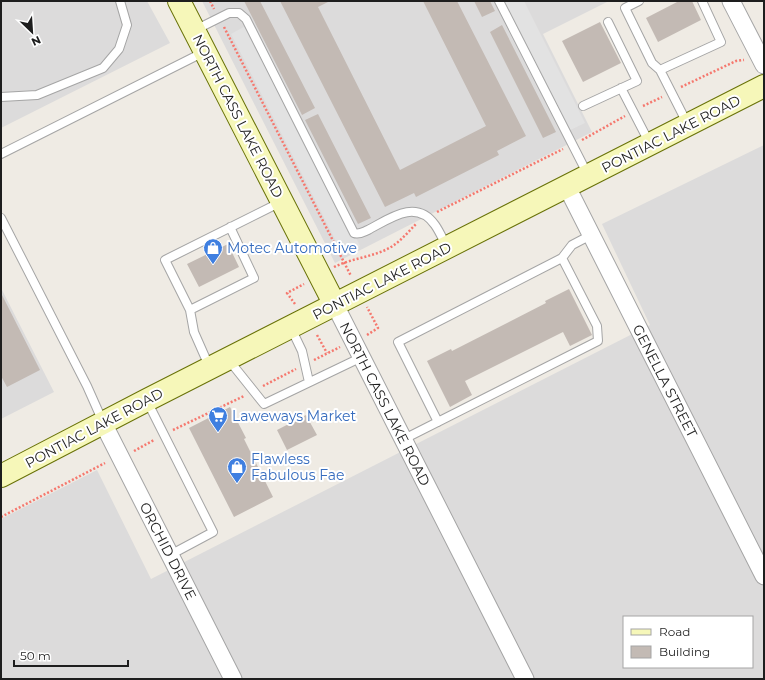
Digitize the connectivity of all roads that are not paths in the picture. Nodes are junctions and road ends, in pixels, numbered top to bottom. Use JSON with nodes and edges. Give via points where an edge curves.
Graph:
{"nodes":[{"id":1,"x":120,"y":1,"type":"edge"},
{"id":2,"x":179,"y":1,"type":"edge"},
{"id":3,"x":499,"y":1,"type":"edge"},
{"id":4,"x":639,"y":1,"type":"edge"},
{"id":5,"x":702,"y":1,"type":"edge"},
{"id":6,"x":731,"y":1,"type":"edge"},
{"id":7,"x":608,"y":22,"type":"dead end"},
{"id":8,"x":194,"y":30,"type":"junction"},
{"id":9,"x":205,"y":52,"type":"junction"},
{"id":10,"x":762,"y":62,"type":"edge"},
{"id":11,"x":660,"y":70,"type":"junction"},
{"id":12,"x":764,"y":86,"type":"edge"},
{"id":13,"x":621,"y":88,"type":"junction"},
{"id":14,"x":1,"y":97,"type":"edge"},
{"id":15,"x":584,"y":106,"type":"dead end"},
{"id":16,"x":688,"y":125,"type":"junction"},
{"id":17,"x":650,"y":145,"type":"junction"},
{"id":18,"x":1,"y":154,"type":"edge"},
{"id":19,"x":588,"y":176,"type":"junction"},
{"id":20,"x":567,"y":187,"type":"junction"},
{"id":21,"x":282,"y":202,"type":"junction"},
{"id":22,"x":1,"y":218,"type":"edge"},
{"id":23,"x":230,"y":227,"type":"junction"},
{"id":24,"x":591,"y":236,"type":"junction"},
{"id":25,"x":447,"y":248,"type":"junction"},
{"id":26,"x":562,"y":258,"type":"junction"},
{"id":27,"x":335,"y":305,"type":"junction"},
{"id":28,"x":190,"y":310,"type":"junction"},
{"id":29,"x":290,"y":327,"type":"junction"},
{"id":30,"x":362,"y":357,"type":"junction"},
{"id":31,"x":219,"y":364,"type":"junction"},
{"id":32,"x":309,"y":382,"type":"junction"},
{"id":33,"x":147,"y":400,"type":"junction"},
{"id":34,"x":438,"y":422,"type":"junction"},
{"id":35,"x":103,"y":423,"type":"junction"},
{"id":36,"x":404,"y":439,"type":"junction"},
{"id":37,"x":1,"y":476,"type":"edge"},
{"id":38,"x":170,"y":555,"type":"junction"},
{"id":39,"x":764,"y":576,"type":"edge"},
{"id":40,"x":233,"y":679,"type":"edge"},
{"id":41,"x":525,"y":679,"type":"edge"}],
"edges":[{"from":1,"to":14,"type":"lane","via":[[127,25],[120,49],[103,68],[38,95]]},
{"from":2,"to":8,"type":"main road","name":"NORTH CASS LAKE ROAD"},
{"from":3,"to":19,"type":"lane"},
{"from":4,"to":11,"type":"lane","via":[[625,8],[652,63]]},
{"from":5,"to":11,"type":"lane","via":[[721,42]]},
{"from":6,"to":10,"type":"street"},
{"from":7,"to":13,"type":"lane","via":[[637,80]]},
{"from":8,"to":9,"type":"main road","name":"NORTH CASS LAKE ROAD"},
{"from":8,"to":25,"type":"lane","via":[[229,12],[243,15],[354,233],[361,234],[394,217],[407,212],[417,212],[428,217],[435,225]]},
{"from":9,"to":18,"type":"lane"},
{"from":9,"to":21,"type":"main road","name":"NORTH CASS LAKE ROAD"},
{"from":11,"to":16,"type":"lane"},
{"from":12,"to":16,"type":"main road","name":"PONTIAC LAKE ROAD"},
{"from":13,"to":15,"type":"lane"},
{"from":13,"to":17,"type":"lane"},
{"from":16,"to":17,"type":"main road","name":"PONTIAC LAKE ROAD"},
{"from":17,"to":19,"type":"main road","name":"PONTIAC LAKE ROAD"},
{"from":19,"to":20,"type":"main road","name":"PONTIAC LAKE ROAD"},
{"from":20,"to":24,"type":"street","name":"GENELLA STREET"},
{"from":20,"to":25,"type":"main road","name":"PONTIAC LAKE ROAD"},
{"from":21,"to":23,"type":"lane"},
{"from":21,"to":27,"type":"main road","name":"NORTH CASS LAKE ROAD"},
{"from":22,"to":35,"type":"lane","via":[[87,386]]},
{"from":23,"to":28,"type":"lane","via":[[254,278]]},
{"from":23,"to":28,"type":"lane","via":[[165,260]]},
{"from":24,"to":26,"type":"lane","via":[[572,245]]},
{"from":24,"to":39,"type":"street","name":"GENELLA STREET"},
{"from":25,"to":27,"type":"main road","name":"PONTIAC LAKE ROAD"},
{"from":26,"to":34,"type":"lane","via":[[597,326],[598,341]]},
{"from":26,"to":34,"type":"lane","via":[[398,342]]},
{"from":27,"to":29,"type":"main road","name":"PONTIAC LAKE ROAD"},
{"from":27,"to":30,"type":"street","name":"NORTH CASS LAKE ROAD"},
{"from":28,"to":31,"type":"lane","via":[[194,332]]},
{"from":29,"to":31,"type":"main road","name":"PONTIAC LAKE ROAD"},
{"from":29,"to":32,"type":"lane","via":[[302,351]]},
{"from":30,"to":32,"type":"lane"},
{"from":30,"to":36,"type":"street","name":"NORTH CASS LAKE ROAD"},
{"from":31,"to":32,"type":"lane","via":[[264,404]]},
{"from":31,"to":33,"type":"main road","name":"PONTIAC LAKE ROAD"},
{"from":33,"to":35,"type":"main road","name":"PONTIAC LAKE ROAD"},
{"from":33,"to":38,"type":"lane","via":[[212,532]]},
{"from":34,"to":36,"type":"lane"},
{"from":35,"to":37,"type":"main road","name":"PONTIAC LAKE ROAD"},
{"from":35,"to":38,"type":"street","name":"ORCHID DRIVE"},
{"from":36,"to":41,"type":"street","name":"NORTH CASS LAKE ROAD"},
{"from":38,"to":40,"type":"street","name":"ORCHID DRIVE"}]}
